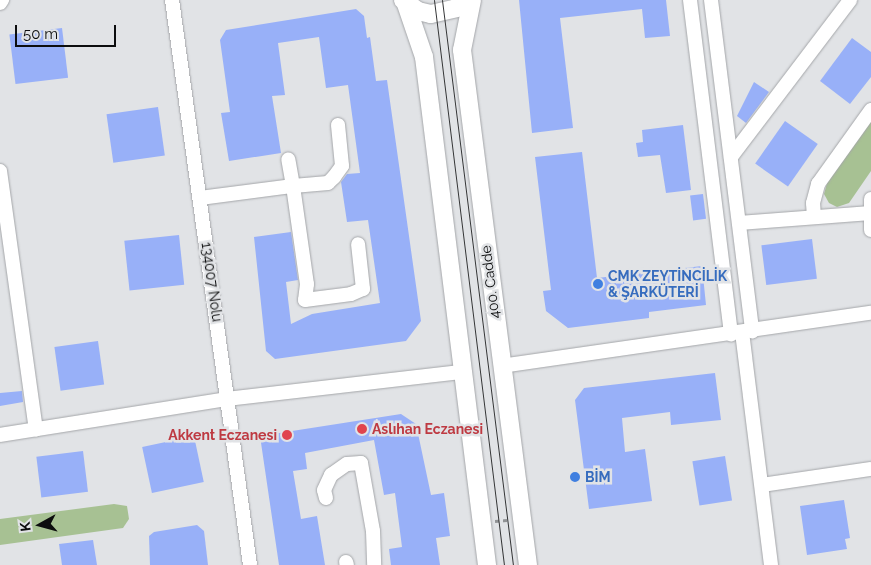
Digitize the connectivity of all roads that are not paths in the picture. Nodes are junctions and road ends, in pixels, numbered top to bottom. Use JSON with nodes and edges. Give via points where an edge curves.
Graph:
{"nodes":[{"id":1,"x":172,"y":0,"type":"edge"},
{"id":2,"x":467,"y":0,"type":"edge"},
{"id":3,"x":472,"y":0,"type":"edge"},
{"id":4,"x":690,"y":0,"type":"edge"},
{"id":5,"x":711,"y":0,"type":"edge"},
{"id":6,"x":850,"y":0,"type":"edge"},
{"id":7,"x":404,"y":2,"type":"edge"},
{"id":8,"x":871,"y":110,"type":"edge"},
{"id":9,"x":338,"y":125,"type":"dead end"},
{"id":10,"x":731,"y":158,"type":"junction"},
{"id":11,"x":288,"y":159,"type":"dead end"},
{"id":12,"x":0,"y":171,"type":"edge"},
{"id":13,"x":293,"y":186,"type":"junction"},
{"id":14,"x":200,"y":198,"type":"junction"},
{"id":15,"x":870,"y":208,"type":"edge"},
{"id":16,"x":814,"y":217,"type":"junction"},
{"id":17,"x":739,"y":223,"type":"junction"},
{"id":18,"x":871,"y":230,"type":"edge"},
{"id":19,"x":358,"y":244,"type":"dead end"},
{"id":20,"x":871,"y":313,"type":"edge"},
{"id":21,"x":742,"y":332,"type":"junction"},
{"id":22,"x":501,"y":366,"type":"junction"},
{"id":23,"x":462,"y":372,"type":"junction"},
{"id":24,"x":227,"y":399,"type":"junction"},
{"id":25,"x":36,"y":430,"type":"junction"},
{"id":26,"x":0,"y":435,"type":"edge"},
{"id":27,"x":871,"y":469,"type":"edge"},
{"id":28,"x":762,"y":486,"type":"junction"},
{"id":29,"x":326,"y":498,"type":"dead end"},
{"id":30,"x":250,"y":565,"type":"edge"},
{"id":31,"x":374,"y":565,"type":"edge"},
{"id":32,"x":487,"y":565,"type":"edge"},
{"id":33,"x":528,"y":565,"type":"edge"},
{"id":34,"x":771,"y":565,"type":"edge"}],
"edges":[{"from":1,"to":14,"type":"street","name":"134007 Nolu"},
{"from":2,"to":7,"type":"main road","via":[[443,13],[418,11]]},
{"from":3,"to":22,"type":"main road","name":"400. Cadde","via":[[462,50]]},
{"from":4,"to":21,"type":"street"},
{"from":5,"to":10,"type":"street"},
{"from":6,"to":10,"type":"street"},
{"from":7,"to":23,"type":"main road","via":[[424,57]]},
{"from":8,"to":16,"type":"street","via":[[818,184],[813,204]]},
{"from":9,"to":13,"type":"street","via":[[342,166],[334,177],[328,183]]},
{"from":10,"to":17,"type":"street"},
{"from":11,"to":13,"type":"street"},
{"from":12,"to":25,"type":"street"},
{"from":13,"to":14,"type":"street"},
{"from":13,"to":19,"type":"street","via":[[306,284],[305,300],[351,294],[363,289]]},
{"from":14,"to":24,"type":"street","name":"134007 Nolu"},
{"from":15,"to":16,"type":"street"},
{"from":15,"to":18,"type":"street"},
{"from":16,"to":17,"type":"street"},
{"from":17,"to":21,"type":"street"},
{"from":20,"to":21,"type":"street"},
{"from":21,"to":22,"type":"street"},
{"from":21,"to":28,"type":"street"},
{"from":22,"to":33,"type":"main road","name":"400. Cadde"},
{"from":23,"to":24,"type":"street"},
{"from":23,"to":32,"type":"main road"},
{"from":24,"to":25,"type":"street"},
{"from":24,"to":30,"type":"street","name":"134007 Nolu"},
{"from":25,"to":26,"type":"street"},
{"from":27,"to":28,"type":"street"},
{"from":28,"to":34,"type":"street"},
{"from":29,"to":31,"type":"street","via":[[324,490],[331,475],[347,464],[361,463],[373,531]]}]}
